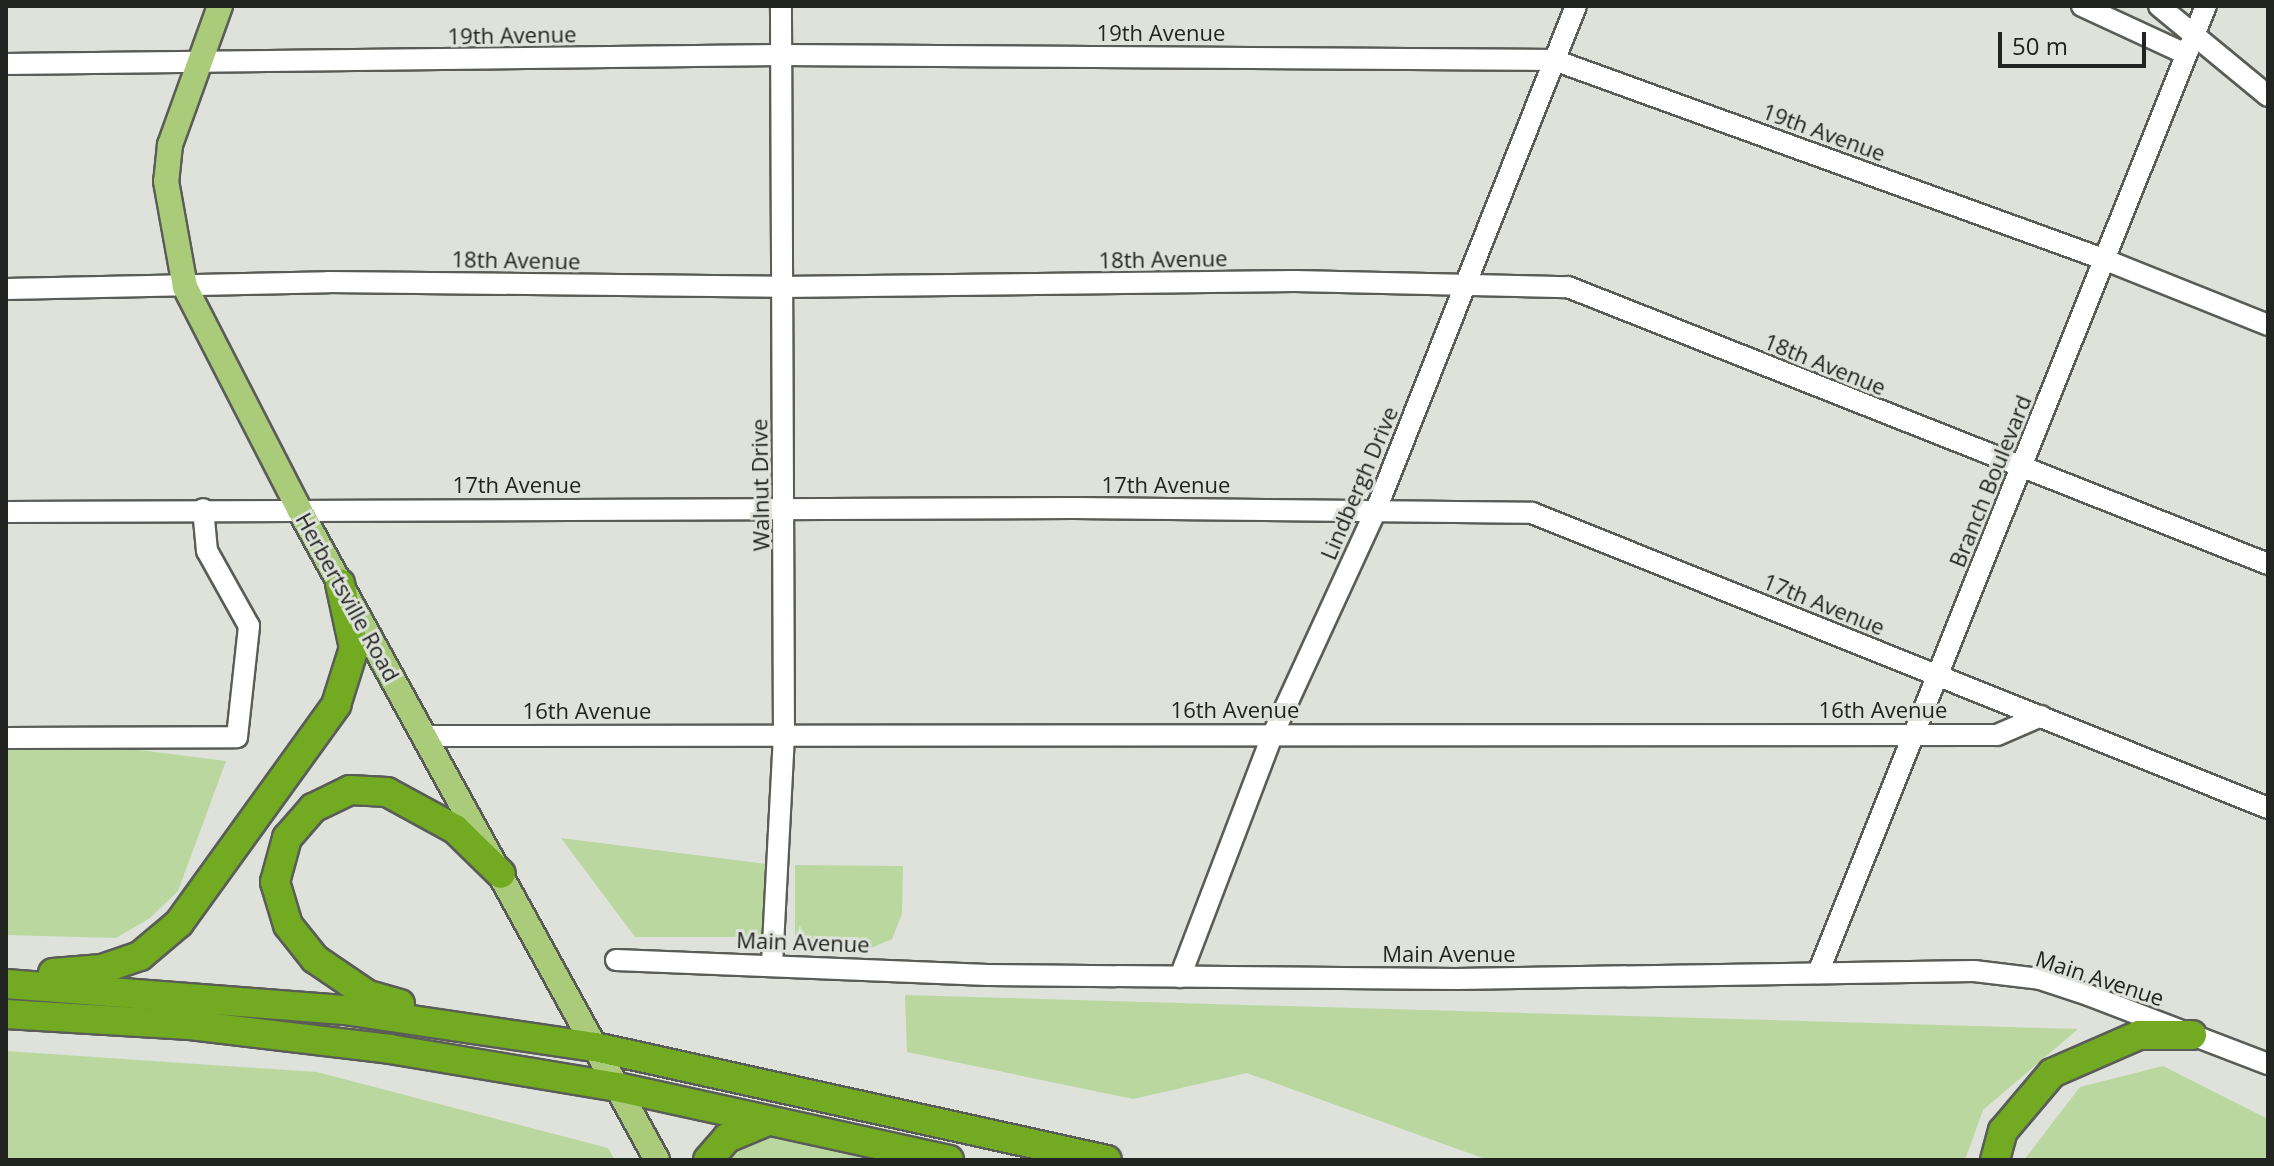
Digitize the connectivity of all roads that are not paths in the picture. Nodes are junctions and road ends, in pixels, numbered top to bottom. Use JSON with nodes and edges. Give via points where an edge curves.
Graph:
{"nodes":[{"id":1,"x":220,"y":6,"type":"edge"},
{"id":2,"x":781,"y":6,"type":"edge"},
{"id":3,"x":1576,"y":6,"type":"edge"},
{"id":4,"x":2082,"y":6,"type":"edge"},
{"id":5,"x":2159,"y":6,"type":"edge"},
{"id":6,"x":2206,"y":6,"type":"edge"},
{"id":7,"x":2190,"y":46,"type":"junction"},
{"id":8,"x":780,"y":55,"type":"junction"},
{"id":9,"x":1554,"y":60,"type":"junction"},
{"id":10,"x":197,"y":63,"type":"junction"},
{"id":11,"x":6,"y":64,"type":"edge"},
{"id":12,"x":2268,"y":96,"type":"edge"},
{"id":13,"x":2103,"y":259,"type":"junction"},
{"id":14,"x":1468,"y":281,"type":"junction"},
{"id":15,"x":185,"y":287,"type":"junction"},
{"id":16,"x":781,"y":287,"type":"junction"},
{"id":17,"x":6,"y":289,"type":"edge"},
{"id":18,"x":2268,"y":325,"type":"edge"},
{"id":19,"x":2021,"y":467,"type":"junction"},
{"id":20,"x":786,"y":508,"type":"junction"},
{"id":21,"x":203,"y":509,"type":"junction"},
{"id":22,"x":299,"y":509,"type":"junction"},
{"id":23,"x":1376,"y":510,"type":"junction"},
{"id":24,"x":6,"y":512,"type":"edge"},
{"id":25,"x":2268,"y":564,"type":"edge"},
{"id":26,"x":340,"y":583,"type":"junction"},
{"id":27,"x":1939,"y":676,"type":"junction"},
{"id":28,"x":2041,"y":716,"type":"junction"},
{"id":29,"x":1273,"y":734,"type":"junction"},
{"id":30,"x":1915,"y":734,"type":"junction"},
{"id":31,"x":784,"y":735,"type":"junction"},
{"id":32,"x":425,"y":736,"type":"junction"},
{"id":33,"x":6,"y":738,"type":"edge"},
{"id":34,"x":2268,"y":808,"type":"edge"},
{"id":35,"x":501,"y":874,"type":"junction"},
{"id":36,"x":616,"y":960,"type":"dead end"},
{"id":37,"x":772,"y":964,"type":"junction"},
{"id":38,"x":1818,"y":973,"type":"junction"},
{"id":39,"x":1180,"y":977,"type":"junction"},
{"id":40,"x":6,"y":978,"type":"edge"},
{"id":41,"x":6,"y":984,"type":"edge"},
{"id":42,"x":6,"y":1014,"type":"edge"},
{"id":43,"x":2192,"y":1035,"type":"junction"},
{"id":44,"x":529,"y":1038,"type":"junction"},
{"id":45,"x":595,"y":1047,"type":"junction"},
{"id":46,"x":2268,"y":1064,"type":"edge"},
{"id":47,"x":617,"y":1087,"type":"junction"},
{"id":48,"x":768,"y":1121,"type":"junction"},
{"id":49,"x":657,"y":1160,"type":"edge"},
{"id":50,"x":708,"y":1160,"type":"edge"},
{"id":51,"x":949,"y":1160,"type":"edge"},
{"id":52,"x":1107,"y":1160,"type":"edge"},
{"id":53,"x":1995,"y":1160,"type":"edge"}],
"edges":[{"from":1,"to":10,"type":"main road","name":"Herbertsville Road"},
{"from":2,"to":8,"type":"street","name":"Walnut Drive"},
{"from":3,"to":9,"type":"street","name":"Lindbergh Drive"},
{"from":4,"to":7,"type":"street"},
{"from":5,"to":7,"type":"street"},
{"from":6,"to":7,"type":"street","name":"Branch Boulevard"},
{"from":7,"to":12,"type":"street"},
{"from":7,"to":13,"type":"street","name":"Branch Boulevard"},
{"from":8,"to":9,"type":"street","name":"19th Avenue"},
{"from":8,"to":10,"type":"street","name":"19th Avenue"},
{"from":8,"to":16,"type":"street","name":"Walnut Drive"},
{"from":9,"to":13,"type":"street","name":"19th Avenue"},
{"from":9,"to":14,"type":"street","name":"Lindbergh Drive"},
{"from":10,"to":11,"type":"street","name":"19th Avenue"},
{"from":10,"to":15,"type":"main road","name":"Herbertsville Road","via":[[170,145],[166,181]]},
{"from":13,"to":18,"type":"street","name":"19th Avenue"},
{"from":13,"to":19,"type":"street","name":"Branch Boulevard"},
{"from":14,"to":16,"type":"street","name":"18th Avenue"},
{"from":14,"to":19,"type":"street","name":"18th Avenue","via":[[1568,287]]},
{"from":14,"to":23,"type":"street","name":"Lindbergh Drive"},
{"from":15,"to":16,"type":"street","name":"18th Avenue","via":[[328,282]]},
{"from":15,"to":17,"type":"street","name":"18th Avenue"},
{"from":15,"to":22,"type":"main road","name":"Herbertsville Road"},
{"from":16,"to":20,"type":"street","name":"Walnut Drive"},
{"from":19,"to":25,"type":"street","name":"18th Avenue"},
{"from":19,"to":27,"type":"street","name":"Branch Boulevard"},
{"from":20,"to":22,"type":"street","name":"17th Avenue"},
{"from":20,"to":23,"type":"street","name":"17th Avenue"},
{"from":20,"to":31,"type":"street","name":"Walnut Drive"},
{"from":21,"to":22,"type":"street","name":"17th Avenue"},
{"from":21,"to":24,"type":"street","name":"17th Avenue"},
{"from":21,"to":33,"type":"street","via":[[207,551],[249,626],[237,737]]},
{"from":22,"to":26,"type":"main road","name":"Herbertsville Road"},
{"from":23,"to":27,"type":"street","name":"17th Avenue","via":[[1532,513]]},
{"from":23,"to":29,"type":"street","name":"Lindbergh Drive"},
{"from":26,"to":32,"type":"main road","name":"Herbertsville Road"},
{"from":26,"to":40,"type":"highway","via":[[354,648],[336,705],[179,923],[140,956],[102,969]]},
{"from":27,"to":28,"type":"street","name":"17th Avenue"},
{"from":27,"to":30,"type":"street","name":"Branch Boulevard"},
{"from":28,"to":30,"type":"street","name":"16th Avenue","via":[[1997,735]]},
{"from":28,"to":34,"type":"street","name":"17th Avenue"},
{"from":29,"to":30,"type":"street","name":"16th Avenue"},
{"from":29,"to":31,"type":"street","name":"16th Avenue"},
{"from":29,"to":39,"type":"street","name":"Lindbergh Drive"},
{"from":30,"to":38,"type":"street","name":"Branch Boulevard"},
{"from":31,"to":32,"type":"street","name":"16th Avenue"},
{"from":31,"to":37,"type":"street","name":"Walnut Drive"},
{"from":32,"to":35,"type":"main road","name":"Herbertsville Road"},
{"from":35,"to":44,"type":"highway","via":[[422,806],[387,792],[350,790],[313,808],[287,838],[275,882],[288,925],[315,959],[368,995]]},
{"from":35,"to":45,"type":"main road","name":"Herbertsville Road"},
{"from":36,"to":37,"type":"street","name":"Main Avenue"},
{"from":37,"to":39,"type":"street","name":"Main Avenue"},
{"from":38,"to":39,"type":"street","name":"Main Avenue"},
{"from":38,"to":43,"type":"street","name":"Main Avenue","via":[[1974,971],[2040,979]]},
{"from":41,"to":44,"type":"highway","via":[[344,1010]]},
{"from":42,"to":47,"type":"highway","via":[[206,1026]]},
{"from":43,"to":46,"type":"street","name":"Main Avenue"},
{"from":43,"to":53,"type":"highway","via":[[2139,1035],[2052,1073],[2003,1131]]},
{"from":44,"to":45,"type":"highway"},
{"from":45,"to":47,"type":"main road","name":"Herbertsville Road"},
{"from":45,"to":52,"type":"highway"},
{"from":47,"to":48,"type":"highway"},
{"from":47,"to":49,"type":"main road","name":"Herbertsville Road"},
{"from":48,"to":50,"type":"highway","via":[[727,1138]]},
{"from":48,"to":51,"type":"highway"}]}
